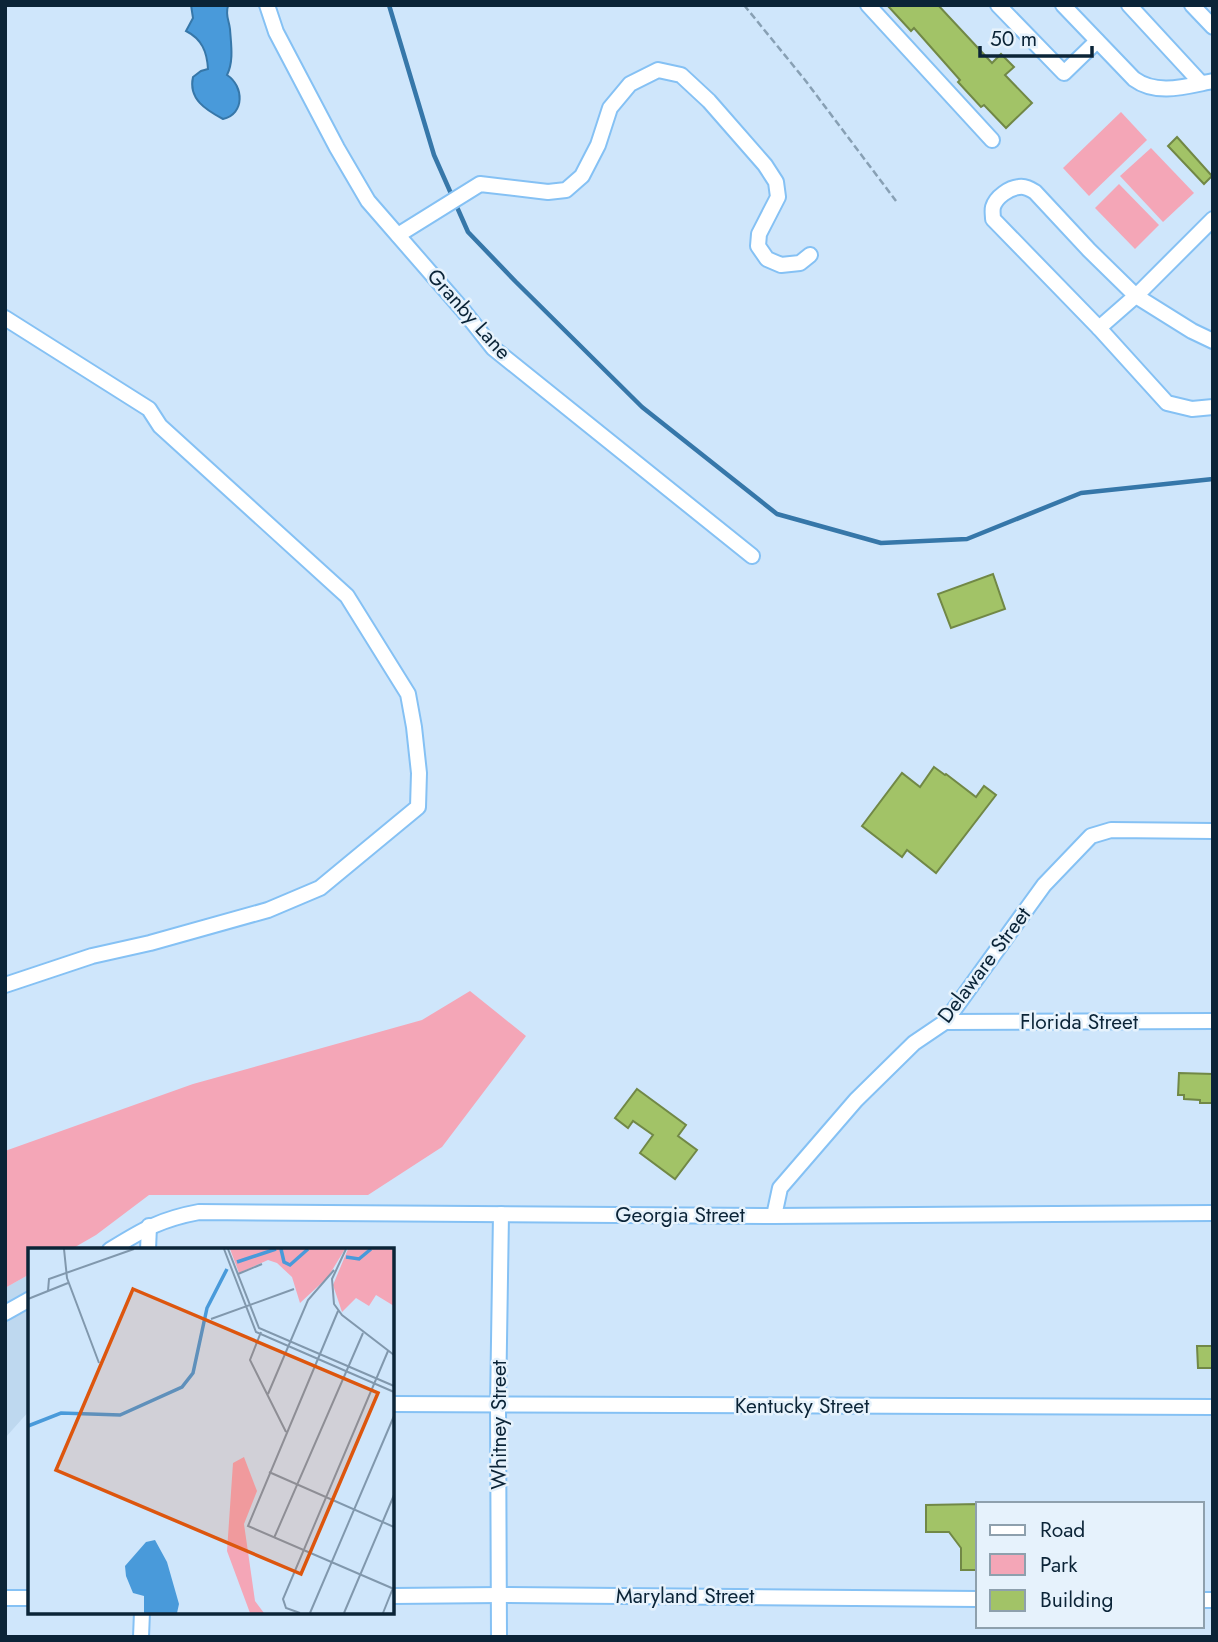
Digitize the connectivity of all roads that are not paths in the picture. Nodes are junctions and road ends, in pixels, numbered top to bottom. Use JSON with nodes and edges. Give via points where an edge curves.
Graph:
{"nodes":[{"id":1,"x":267,"y":5,"type":"edge"},
{"id":2,"x":868,"y":5,"type":"edge"},
{"id":3,"x":998,"y":5,"type":"edge"},
{"id":4,"x":1063,"y":5,"type":"edge"},
{"id":5,"x":1129,"y":5,"type":"edge"},
{"id":6,"x":1192,"y":5,"type":"edge"},
{"id":7,"x":1213,"y":27,"type":"edge"},
{"id":8,"x":1097,"y":41,"type":"junction"},
{"id":9,"x":1207,"y":82,"type":"edge"},
{"id":10,"x":992,"y":140,"type":"dead end"},
{"id":11,"x":1213,"y":219,"type":"edge"},
{"id":12,"x":398,"y":234,"type":"junction"},
{"id":13,"x":810,"y":255,"type":"dead end"},
{"id":14,"x":1136,"y":296,"type":"junction"},
{"id":15,"x":5,"y":318,"type":"edge"},
{"id":16,"x":1099,"y":328,"type":"junction"},
{"id":17,"x":1213,"y":341,"type":"edge"},
{"id":18,"x":1213,"y":407,"type":"edge"},
{"id":19,"x":751,"y":556,"type":"dead end"},
{"id":20,"x":1213,"y":831,"type":"edge"},
{"id":21,"x":5,"y":985,"type":"edge"},
{"id":22,"x":1213,"y":1021,"type":"edge"},
{"id":23,"x":945,"y":1022,"type":"junction"},
{"id":24,"x":1213,"y":1213,"type":"edge"},
{"id":25,"x":501,"y":1214,"type":"junction"},
{"id":26,"x":774,"y":1216,"type":"junction"},
{"id":27,"x":149,"y":1226,"type":"junction"},
{"id":28,"x":113,"y":1248,"type":"edge"},
{"id":29,"x":148,"y":1248,"type":"edge"},
{"id":30,"x":28,"y":1299,"type":"edge"},
{"id":31,"x":5,"y":1313,"type":"edge"},
{"id":32,"x":394,"y":1404,"type":"edge"},
{"id":33,"x":498,"y":1405,"type":"junction"},
{"id":34,"x":1213,"y":1408,"type":"edge"},
{"id":35,"x":500,"y":1595,"type":"junction"},
{"id":36,"x":394,"y":1596,"type":"edge"},
{"id":37,"x":5,"y":1598,"type":"edge"},
{"id":38,"x":28,"y":1598,"type":"edge"},
{"id":39,"x":976,"y":1598,"type":"edge"},
{"id":40,"x":142,"y":1614,"type":"edge"},
{"id":41,"x":141,"y":1637,"type":"edge"},
{"id":42,"x":499,"y":1637,"type":"edge"}],
"edges":[{"from":1,"to":12,"type":"street","name":"Granby Lane","via":[[276,32],[337,148],[368,201]]},
{"from":2,"to":10,"type":"street"},
{"from":3,"to":8,"type":"street","via":[[1064,73]]},
{"from":4,"to":8,"type":"street"},
{"from":5,"to":9,"type":"street"},
{"from":6,"to":7,"type":"street"},
{"from":8,"to":9,"type":"street","via":[[1134,79],[1150,88]]},
{"from":11,"to":14,"type":"street"},
{"from":12,"to":13,"type":"street","via":[[481,184],[566,190],[582,176],[610,108],[630,84],[658,70],[681,75],[709,101],[776,182],[778,197],[759,234],[758,246],[767,259],[781,265],[800,263]]},
{"from":12,"to":19,"type":"street","name":"Granby Lane","via":[[493,348]]},
{"from":14,"to":16,"type":"street"},
{"from":14,"to":16,"type":"street","via":[[1035,192],[1025,187],[1007,191],[993,206],[993,219]]},
{"from":14,"to":17,"type":"street"},
{"from":15,"to":21,"type":"street","via":[[149,409],[160,426],[347,596],[408,694],[419,773],[418,807],[320,888],[268,910],[92,956]]},
{"from":16,"to":18,"type":"street","via":[[1167,403],[1192,409]]},
{"from":20,"to":23,"type":"street","name":"Delaware Street","via":[[1111,830],[1091,836],[1044,885]]},
{"from":22,"to":23,"type":"street","name":"Florida Street"},
{"from":23,"to":26,"type":"street","name":"Delaware Street","via":[[914,1043],[856,1100],[780,1188]]},
{"from":24,"to":26,"type":"street","name":"Georgia Street"},
{"from":25,"to":26,"type":"street","name":"Georgia Street"},
{"from":25,"to":27,"type":"street","name":"Georgia Street","via":[[199,1212]]},
{"from":25,"to":33,"type":"street","name":"Whitney Street"},
{"from":27,"to":28,"type":"street","name":"Georgia Street"},
{"from":27,"to":29,"type":"street"},
{"from":30,"to":31,"type":"street"},
{"from":32,"to":33,"type":"street","name":"Kentucky Street"},
{"from":33,"to":34,"type":"street","name":"Kentucky Street"},
{"from":33,"to":35,"type":"street","name":"Whitney Street"},
{"from":35,"to":36,"type":"street","name":"Maryland Street"},
{"from":35,"to":39,"type":"street","name":"Maryland Street"},
{"from":35,"to":42,"type":"street","name":"Whitney Street"},
{"from":37,"to":38,"type":"street"},
{"from":40,"to":41,"type":"street"}]}
